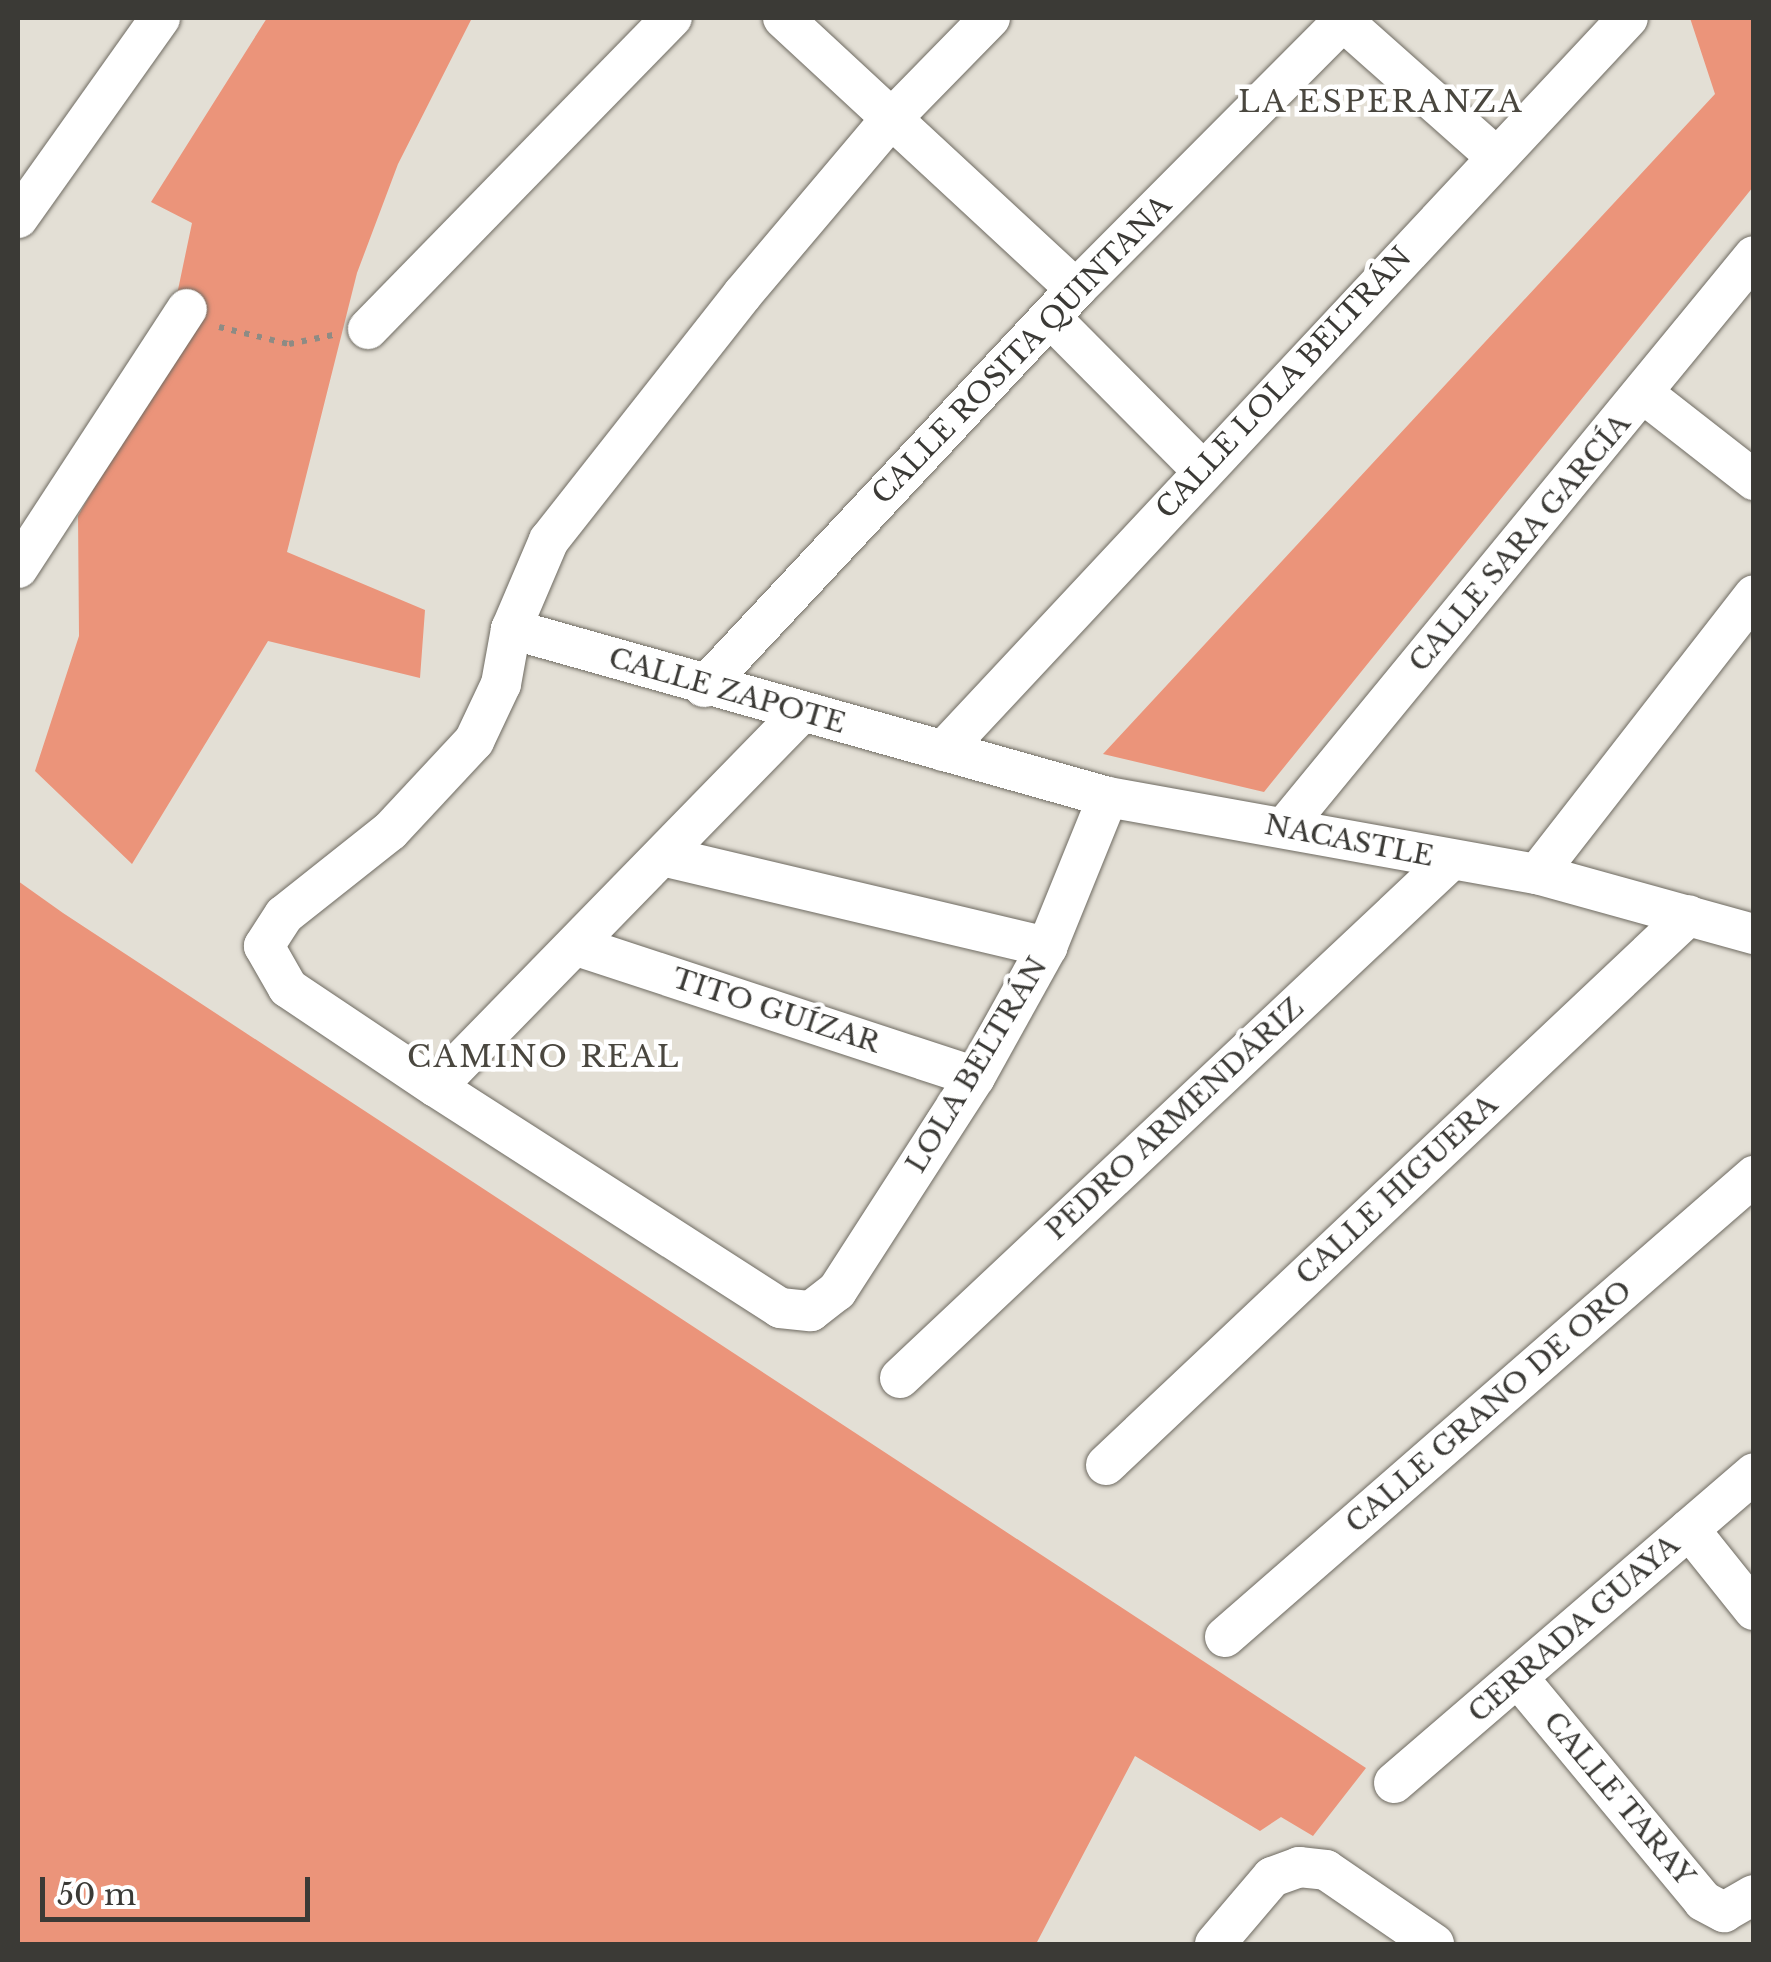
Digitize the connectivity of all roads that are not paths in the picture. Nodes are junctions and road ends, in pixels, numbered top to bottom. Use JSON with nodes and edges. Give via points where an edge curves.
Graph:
{"nodes":[{"id":1,"x":160,"y":18,"type":"edge"},
{"id":2,"x":672,"y":18,"type":"edge"},
{"id":3,"x":783,"y":18,"type":"edge"},
{"id":4,"x":990,"y":18,"type":"edge"},
{"id":5,"x":1628,"y":18,"type":"edge"},
{"id":6,"x":1344,"y":19,"type":"edge"},
{"id":7,"x":889,"y":121,"type":"junction"},
{"id":8,"x":1496,"y":158,"type":"junction"},
{"id":9,"x":25,"y":192,"type":"edge"},
{"id":10,"x":1754,"y":256,"type":"edge"},
{"id":11,"x":1063,"y":304,"type":"junction"},
{"id":12,"x":187,"y":309,"type":"road end"},
{"id":13,"x":368,"y":329,"type":"road end"},
{"id":14,"x":1644,"y":394,"type":"junction"},
{"id":15,"x":1202,"y":470,"type":"junction"},
{"id":16,"x":1754,"y":480,"type":"edge"},
{"id":17,"x":19,"y":563,"type":"edge"},
{"id":18,"x":1754,"y":595,"type":"edge"},
{"id":19,"x":511,"y":629,"type":"junction"},
{"id":20,"x":704,"y":687,"type":"junction"},
{"id":21,"x":802,"y":712,"type":"junction"},
{"id":22,"x":943,"y":751,"type":"junction"},
{"id":23,"x":1108,"y":797,"type":"junction"},
{"id":24,"x":1284,"y":828,"type":"junction"},
{"id":25,"x":662,"y":856,"type":"junction"},
{"id":26,"x":1450,"y":861,"type":"junction"},
{"id":27,"x":1537,"y":874,"type":"junction"},
{"id":28,"x":1689,"y":915,"type":"junction"},
{"id":29,"x":1754,"y":934,"type":"edge"},
{"id":30,"x":577,"y":946,"type":"junction"},
{"id":31,"x":1047,"y":947,"type":"junction"},
{"id":32,"x":976,"y":1077,"type":"junction"},
{"id":33,"x":436,"y":1087,"type":"junction"},
{"id":34,"x":1754,"y":1176,"type":"edge"},
{"id":35,"x":900,"y":1378,"type":"dead end"},
{"id":36,"x":1106,"y":1465,"type":"dead end"},
{"id":37,"x":1754,"y":1473,"type":"edge"},
{"id":38,"x":1689,"y":1529,"type":"junction"},
{"id":39,"x":1754,"y":1610,"type":"edge"},
{"id":40,"x":1226,"y":1637,"type":"dead end"},
{"id":41,"x":1519,"y":1679,"type":"junction"},
{"id":42,"x":1394,"y":1783,"type":"dead end"},
{"id":43,"x":1739,"y":1904,"type":"edge"},
{"id":44,"x":1215,"y":1944,"type":"edge"},
{"id":45,"x":1434,"y":1944,"type":"edge"}],
"edges":[{"from":1,"to":9,"type":"street"},
{"from":2,"to":13,"type":"street"},
{"from":3,"to":7,"type":"street"},
{"from":4,"to":7,"type":"street"},
{"from":5,"to":8,"type":"street","name":"CALLE LOLA BELTRÁN"},
{"from":6,"to":8,"type":"street"},
{"from":6,"to":11,"type":"street","name":"CALLE ROSITA QUINTANA"},
{"from":7,"to":11,"type":"street"},
{"from":7,"to":19,"type":"street","via":[[549,540]]},
{"from":8,"to":15,"type":"street","name":"CALLE LOLA BELTRÁN"},
{"from":10,"to":14,"type":"street","name":"CALLE SARA GARCÍA"},
{"from":11,"to":15,"type":"street"},
{"from":11,"to":20,"type":"street","name":"CALLE ROSITA QUINTANA"},
{"from":12,"to":17,"type":"street"},
{"from":14,"to":16,"type":"street"},
{"from":14,"to":24,"type":"street","name":"CALLE SARA GARCÍA"},
{"from":15,"to":22,"type":"street","name":"CALLE LOLA BELTRÁN"},
{"from":18,"to":27,"type":"street"},
{"from":19,"to":20,"type":"street","name":"CALLE ZAPOTE"},
{"from":19,"to":33,"type":"street","via":[[502,684],[474,741],[390,830],[284,915],[264,946],[288,988]]},
{"from":20,"to":21,"type":"street","name":"CALLE ZAPOTE"},
{"from":21,"to":22,"type":"street","name":"CALLE ZAPOTE"},
{"from":21,"to":25,"type":"street"},
{"from":22,"to":23,"type":"street","name":"NACASTLE"},
{"from":23,"to":24,"type":"street","name":"NACASTLE"},
{"from":23,"to":31,"type":"street","name":"LOLA BELTRÁN"},
{"from":24,"to":26,"type":"street","name":"NACASTLE"},
{"from":25,"to":30,"type":"street"},
{"from":25,"to":31,"type":"street"},
{"from":26,"to":27,"type":"street","name":"NACASTLE"},
{"from":26,"to":35,"type":"street","name":"PEDRO ARMENDÁRIZ"},
{"from":27,"to":28,"type":"street","name":"NACASTLE"},
{"from":28,"to":29,"type":"street","name":"NACASTLE"},
{"from":28,"to":36,"type":"street","name":"CALLE HIGUERA"},
{"from":30,"to":32,"type":"street","name":"TITO GUÍZAR"},
{"from":30,"to":33,"type":"street"},
{"from":31,"to":32,"type":"street","name":"LOLA BELTRÁN"},
{"from":32,"to":33,"type":"street","name":"LOLA BELTRÁN","via":[[837,1291],[811,1311],[780,1308]]},
{"from":34,"to":40,"type":"street","name":"CALLE GRANO DE ORO"},
{"from":37,"to":38,"type":"street","name":"CERRADA GUAYA"},
{"from":38,"to":39,"type":"street"},
{"from":38,"to":41,"type":"street","name":"CERRADA GUAYA"},
{"from":41,"to":42,"type":"street","name":"CERRADA GUAYA"},
{"from":41,"to":43,"type":"street","name":"CALLE TARAY","via":[[1703,1900]]},
{"from":44,"to":45,"type":"street","via":[[1272,1877],[1299,1867],[1326,1870]]}]}
